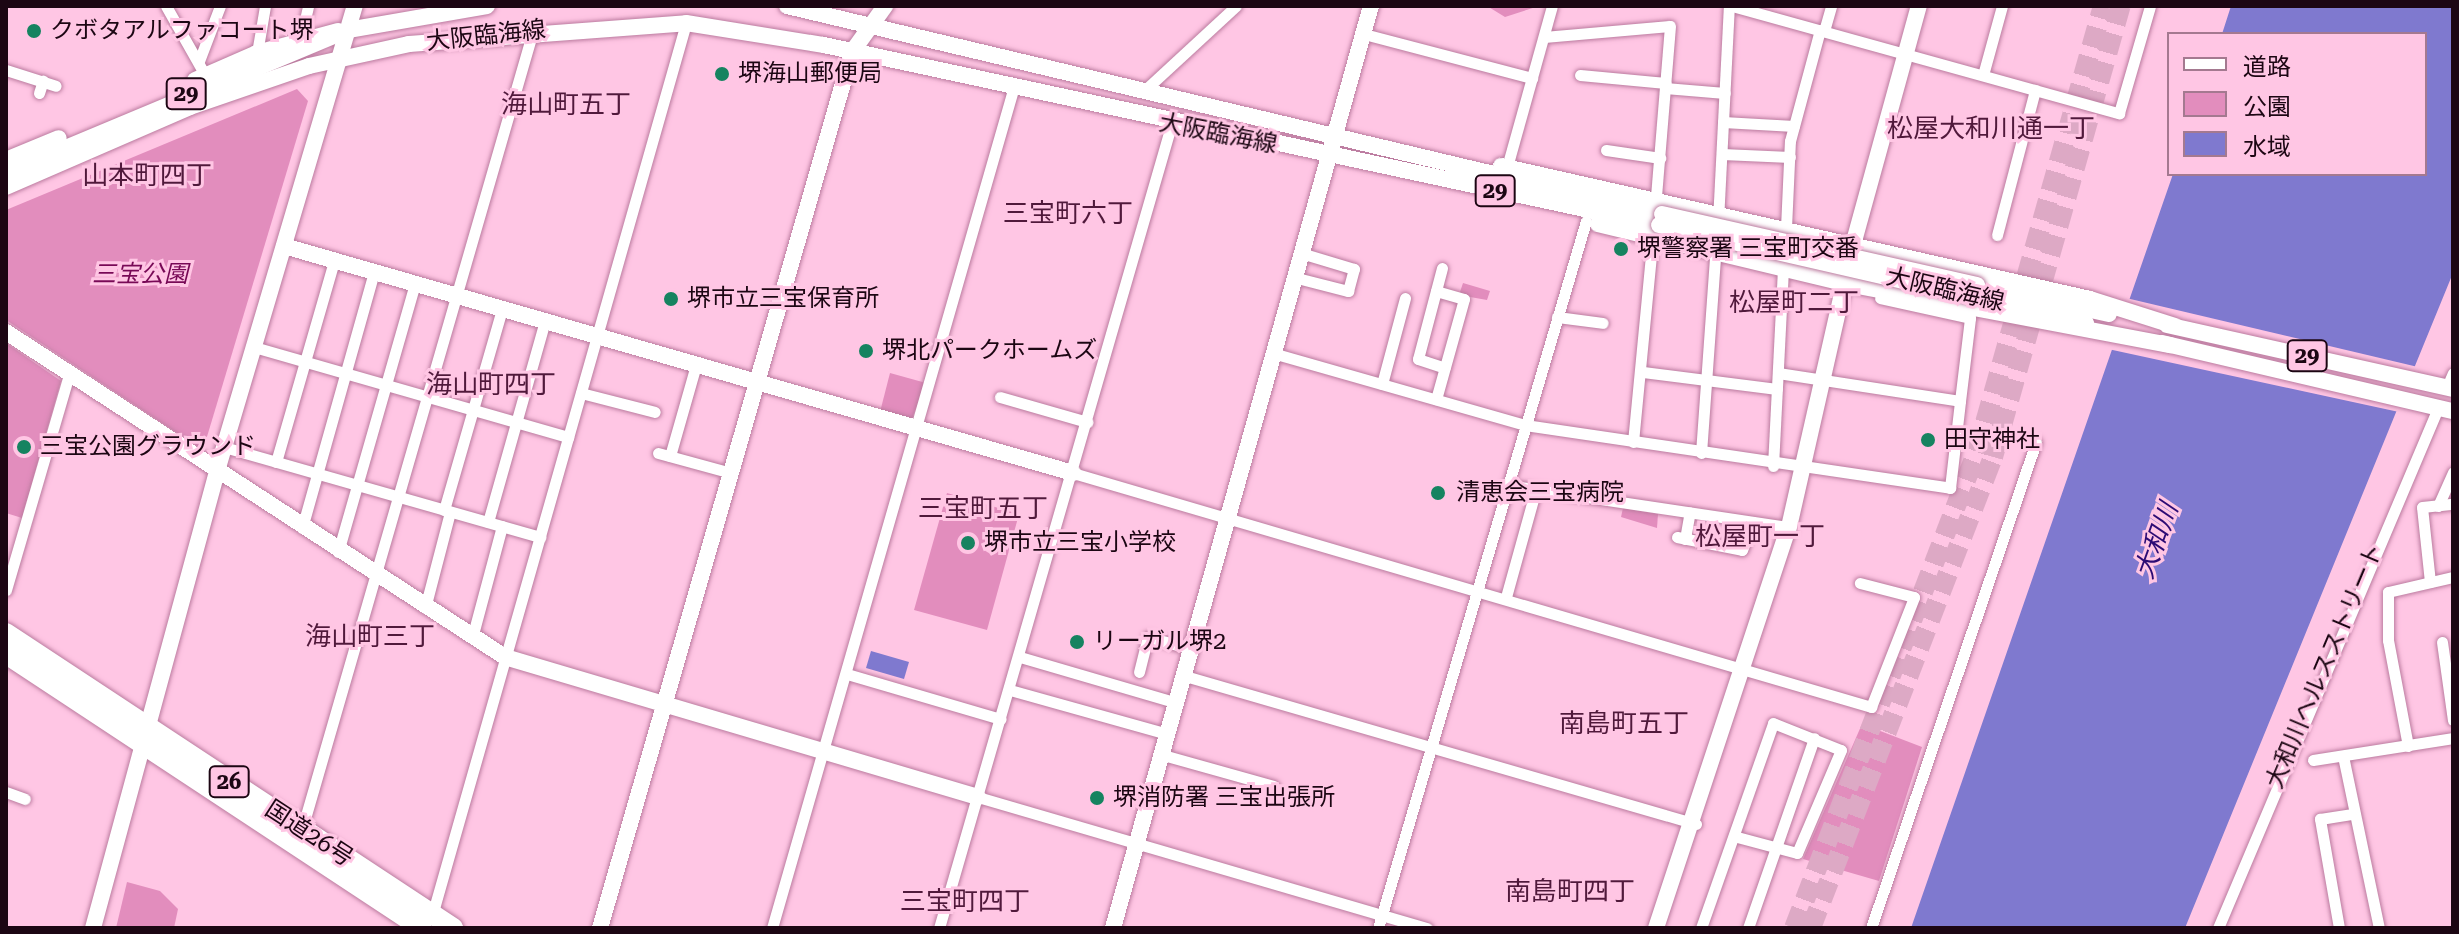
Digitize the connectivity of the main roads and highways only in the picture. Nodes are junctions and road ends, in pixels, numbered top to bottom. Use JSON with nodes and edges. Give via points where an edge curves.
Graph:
{"nodes":[{"id":1,"x":355,"y":6,"type":"edge"},
{"id":2,"x":487,"y":6,"type":"edge"},
{"id":3,"x":787,"y":6,"type":"edge"},
{"id":4,"x":872,"y":6,"type":"edge"},
{"id":5,"x":885,"y":6,"type":"edge"},
{"id":6,"x":1371,"y":6,"type":"edge"},
{"id":7,"x":1919,"y":6,"type":"edge"},
{"id":8,"x":872,"y":25,"type":"junction"},
{"id":9,"x":348,"y":30,"type":"junction"},
{"id":10,"x":852,"y":52,"type":"junction"},
{"id":11,"x":339,"y":59,"type":"junction"},
{"id":12,"x":290,"y":72,"type":"junction"},
{"id":13,"x":1338,"y":134,"type":"junction"},
{"id":14,"x":1331,"y":157,"type":"junction"},
{"id":15,"x":6,"y":160,"type":"edge"},
{"id":16,"x":30,"y":170,"type":"junction"},
{"id":17,"x":6,"y":173,"type":"edge"},
{"id":18,"x":6,"y":187,"type":"edge"},
{"id":19,"x":6,"y":198,"type":"edge"},
{"id":20,"x":1658,"y":225,"type":"junction"},
{"id":21,"x":1853,"y":245,"type":"junction"},
{"id":22,"x":284,"y":246,"type":"junction"},
{"id":23,"x":1846,"y":287,"type":"junction"},
{"id":24,"x":2085,"y":316,"type":"junction"},
{"id":25,"x":6,"y":332,"type":"edge"},
{"id":26,"x":756,"y":382,"type":"junction"},
{"id":27,"x":2448,"y":383,"type":"edge"},
{"id":28,"x":2440,"y":408,"type":"edge"},
{"id":29,"x":217,"y":471,"type":"junction"},
{"id":30,"x":1073,"y":473,"type":"road end"},
{"id":31,"x":6,"y":633,"type":"edge"},
{"id":32,"x":6,"y":654,"type":"edge"},
{"id":33,"x":665,"y":706,"type":"junction"},
{"id":34,"x":144,"y":737,"type":"junction"},
{"id":35,"x":978,"y":797,"type":"road end"},
{"id":36,"x":427,"y":923,"type":"edge"},
{"id":37,"x":93,"y":928,"type":"edge"},
{"id":38,"x":453,"y":928,"type":"edge"},
{"id":39,"x":600,"y":928,"type":"edge"},
{"id":40,"x":1113,"y":928,"type":"edge"},
{"id":41,"x":1656,"y":928,"type":"edge"}],
"edges":[{"from":1,"to":9,"type":"main road"},
{"from":2,"to":9,"type":"main road","name":"大阪臨海線","number":"29"},
{"from":3,"to":8,"type":"main road","name":"大阪臨海線"},
{"from":4,"to":8,"type":"main road"},
{"from":5,"to":8,"type":"main road"},
{"from":6,"to":13,"type":"main road"},
{"from":7,"to":21,"type":"main road"},
{"from":8,"to":10,"type":"main road"},
{"from":8,"to":13,"type":"main road","name":"大阪臨海線"},
{"from":9,"to":11,"type":"main road"},
{"from":9,"to":15,"type":"main road","number":"29","via":[[301,37],[202,68]]},
{"from":9,"to":16,"type":"main road","name":"大阪臨海線","number":"29"},
{"from":10,"to":11,"type":"main road","name":"大阪臨海線","number":"29","via":[[686,23],[533,31]]},
{"from":10,"to":14,"type":"main road","name":"大阪臨海線"},
{"from":10,"to":26,"type":"main road"},
{"from":11,"to":12,"type":"main road","name":"大阪臨海線","number":"29"},
{"from":11,"to":22,"type":"main road"},
{"from":12,"to":16,"type":"main road","name":"大阪臨海線","number":"29"},
{"from":12,"to":19,"type":"main road","number":"29"},
{"from":13,"to":14,"type":"main road"},
{"from":13,"to":20,"type":"main road","name":"大阪臨海線","number":"29"},
{"from":13,"to":21,"type":"main road","via":[[1656,198]]},
{"from":14,"to":20,"type":"main road","name":"大阪臨海線","number":"29"},
{"from":14,"to":20,"type":"main road","via":[[1586,221]]},
{"from":14,"to":40,"type":"main road"},
{"from":16,"to":17,"type":"main road","name":"大阪臨海線","number":"29"},
{"from":16,"to":18,"type":"main road","name":"大阪臨海線","number":"29"},
{"from":20,"to":23,"type":"main road","via":[[1716,251]]},
{"from":20,"to":24,"type":"main road","name":"大阪臨海線","number":"29","bridge":true},
{"from":21,"to":23,"type":"main road"},
{"from":21,"to":24,"type":"main road","number":"29","via":[[1958,268]]},
{"from":22,"to":26,"type":"main road"},
{"from":22,"to":29,"type":"main road"},
{"from":23,"to":24,"type":"main road","number":"29"},
{"from":23,"to":41,"type":"main road","via":[[1789,527],[1696,824]]},
{"from":24,"to":27,"type":"main road","name":"大阪臨海線","number":"29","via":[[2175,326]]},
{"from":24,"to":28,"type":"main road","number":"29","via":[[2171,345]]},
{"from":25,"to":29,"type":"main road"},
{"from":26,"to":30,"type":"main road"},
{"from":26,"to":33,"type":"main road"},
{"from":29,"to":33,"type":"main road","via":[[505,657]]},
{"from":29,"to":34,"type":"main road"},
{"from":31,"to":34,"type":"highway","name":"国道26号","number":"26"},
{"from":32,"to":34,"type":"highway","name":"国道26号","number":"26"},
{"from":33,"to":35,"type":"main road"},
{"from":33,"to":39,"type":"main road"},
{"from":34,"to":36,"type":"highway","name":"国道26号","number":"26"},
{"from":34,"to":36,"type":"highway","name":"国道26号","number":"26","via":[[302,829]]},
{"from":34,"to":37,"type":"main road"},
{"from":36,"to":38,"type":"highway","name":"国道26号","number":"26"}]}
